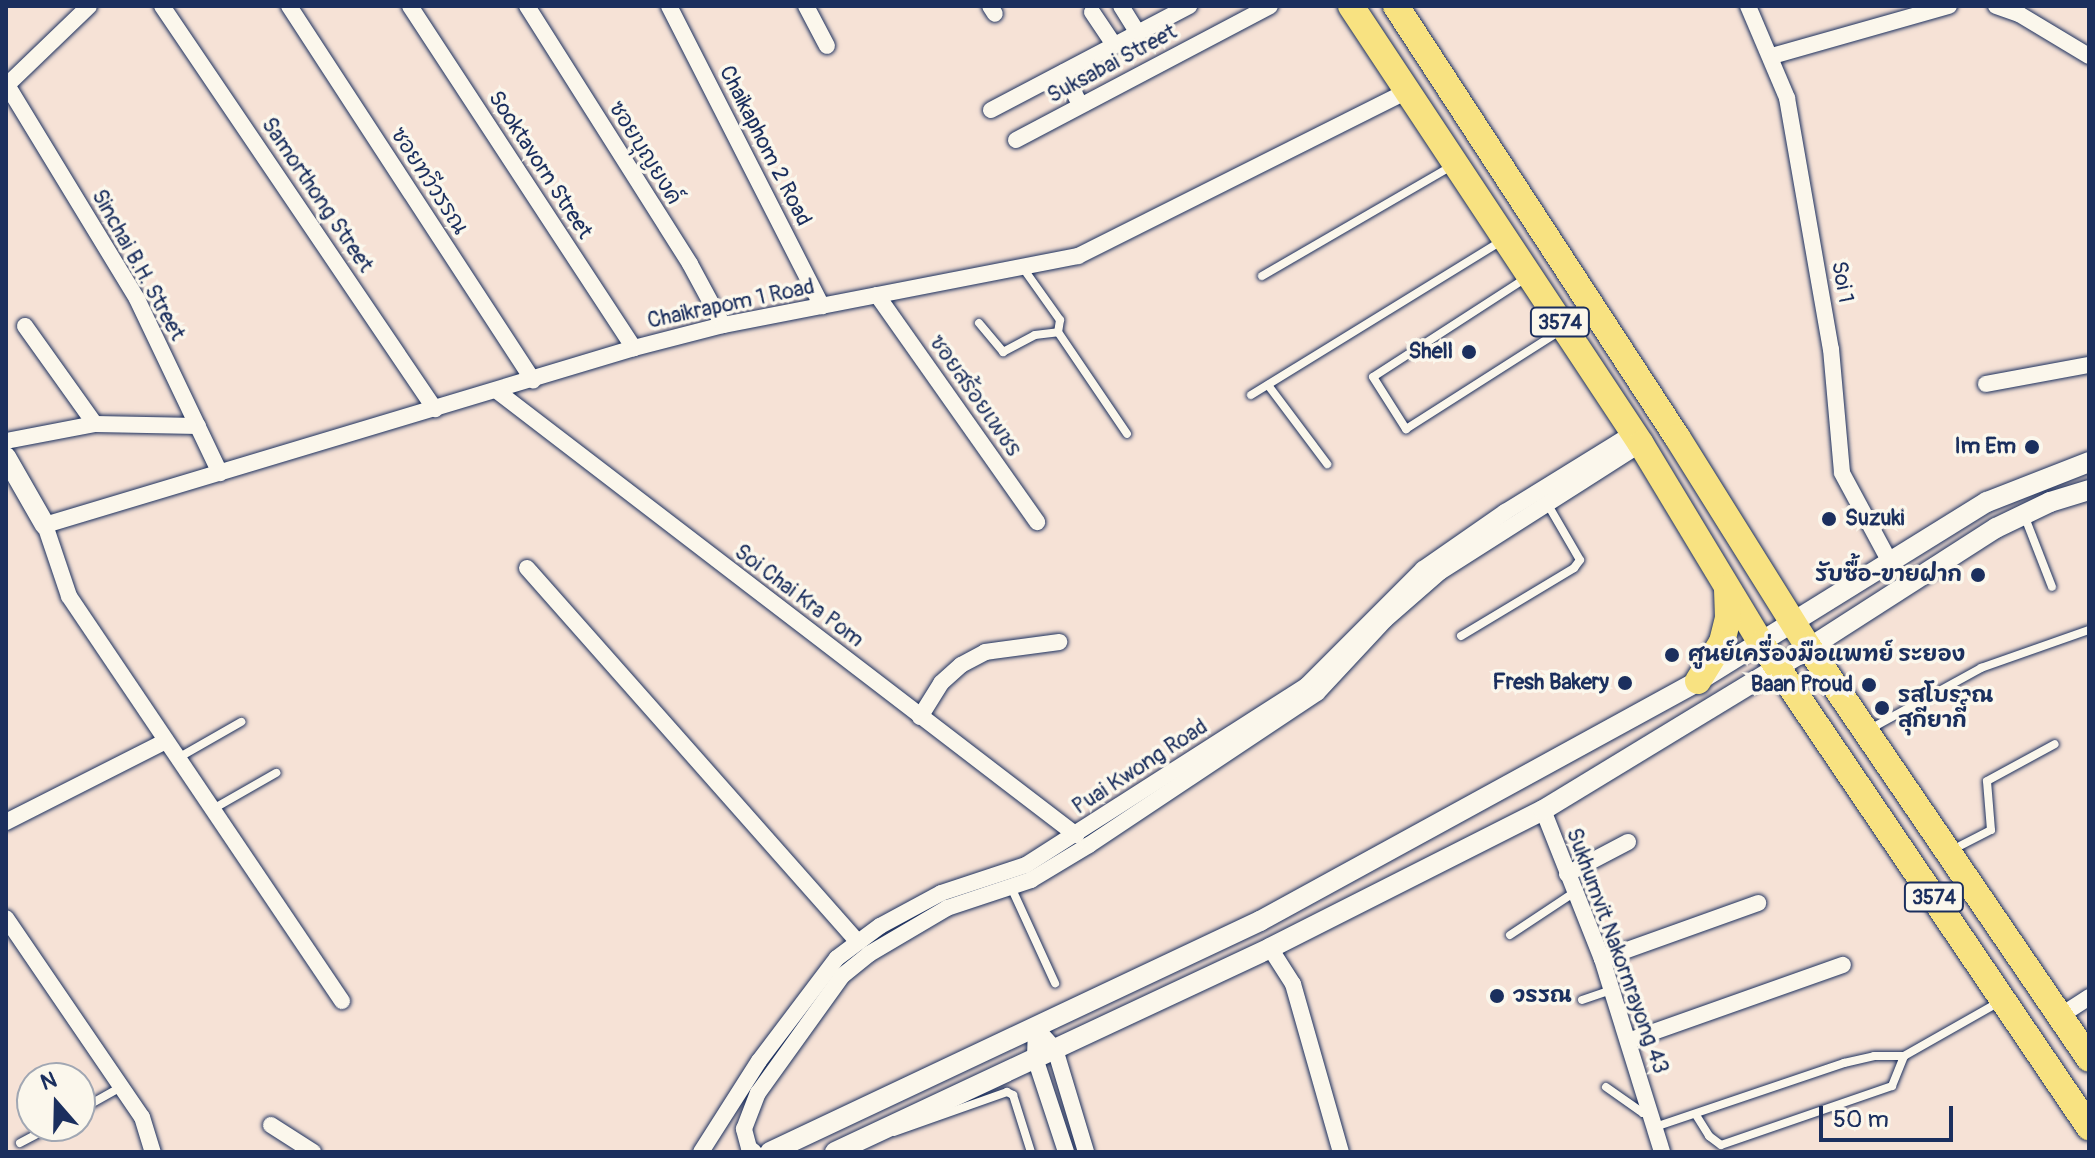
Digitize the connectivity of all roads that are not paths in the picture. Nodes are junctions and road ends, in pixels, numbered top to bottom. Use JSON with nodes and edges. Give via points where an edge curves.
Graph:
{"nodes":[{"id":1,"x":89,"y":6,"type":"edge"},
{"id":2,"x":162,"y":6,"type":"edge"},
{"id":3,"x":289,"y":6,"type":"edge"},
{"id":4,"x":410,"y":6,"type":"edge"},
{"id":5,"x":527,"y":6,"type":"edge"},
{"id":6,"x":669,"y":6,"type":"edge"},
{"id":7,"x":806,"y":6,"type":"edge"},
{"id":8,"x":1121,"y":6,"type":"edge"},
{"id":9,"x":1270,"y":6,"type":"edge"},
{"id":10,"x":1351,"y":6,"type":"edge"},
{"id":11,"x":1396,"y":6,"type":"edge"},
{"id":12,"x":1748,"y":6,"type":"edge"},
{"id":13,"x":1949,"y":6,"type":"edge"},
{"id":14,"x":1996,"y":6,"type":"edge"},
{"id":15,"x":1181,"y":8,"type":"edge"},
{"id":16,"x":1092,"y":12,"type":"dead end"},
{"id":17,"x":1138,"y":33,"type":"junction"},
{"id":18,"x":1114,"y":45,"type":"junction"},
{"id":19,"x":827,"y":46,"type":"dead end"},
{"id":20,"x":1772,"y":56,"type":"junction"},
{"id":21,"x":2089,"y":56,"type":"edge"},
{"id":22,"x":1064,"y":72,"type":"junction"},
{"id":23,"x":6,"y":85,"type":"edge"},
{"id":24,"x":1408,"y":91,"type":"junction"},
{"id":25,"x":1080,"y":105,"type":"junction"},
{"id":26,"x":991,"y":110,"type":"dead end"},
{"id":27,"x":1016,"y":140,"type":"dead end"},
{"id":28,"x":1456,"y":164,"type":"junction"},
{"id":29,"x":1505,"y":238,"type":"junction"},
{"id":30,"x":1023,"y":267,"type":"junction"},
{"id":31,"x":1529,"y":275,"type":"junction"},
{"id":32,"x":1262,"y":276,"type":"dead end"},
{"id":33,"x":877,"y":295,"type":"junction"},
{"id":34,"x":822,"y":306,"type":"junction"},
{"id":35,"x":979,"y":323,"type":"dead end"},
{"id":36,"x":723,"y":325,"type":"junction"},
{"id":37,"x":25,"y":326,"type":"dead end"},
{"id":38,"x":1564,"y":328,"type":"junction"},
{"id":39,"x":1058,"y":332,"type":"junction"},
{"id":40,"x":634,"y":348,"type":"junction"},
{"id":41,"x":2089,"y":365,"type":"edge"},
{"id":42,"x":533,"y":380,"type":"junction"},
{"id":43,"x":1986,"y":384,"type":"dead end"},
{"id":44,"x":1268,"y":385,"type":"junction"},
{"id":45,"x":497,"y":391,"type":"junction"},
{"id":46,"x":1251,"y":395,"type":"dead end"},
{"id":47,"x":435,"y":409,"type":"junction"},
{"id":48,"x":95,"y":424,"type":"junction"},
{"id":49,"x":198,"y":426,"type":"junction"},
{"id":50,"x":1127,"y":434,"type":"dead end"},
{"id":51,"x":1637,"y":438,"type":"junction"},
{"id":52,"x":6,"y":441,"type":"edge"},
{"id":53,"x":6,"y":457,"type":"edge"},
{"id":54,"x":2089,"y":462,"type":"edge"},
{"id":55,"x":1327,"y":464,"type":"dead end"},
{"id":56,"x":220,"y":473,"type":"junction"},
{"id":57,"x":2089,"y":490,"type":"edge"},
{"id":58,"x":1546,"y":503,"type":"junction"},
{"id":59,"x":2024,"y":515,"type":"junction"},
{"id":60,"x":1037,"y":522,"type":"dead end"},
{"id":61,"x":45,"y":525,"type":"junction"},
{"id":62,"x":1890,"y":562,"type":"junction"},
{"id":63,"x":527,"y":568,"type":"dead end"},
{"id":64,"x":1727,"y":587,"type":"junction"},
{"id":65,"x":2052,"y":587,"type":"dead end"},
{"id":66,"x":1792,"y":621,"type":"junction"},
{"id":67,"x":2089,"y":630,"type":"edge"},
{"id":68,"x":1461,"y":636,"type":"dead end"},
{"id":69,"x":1059,"y":642,"type":"dead end"},
{"id":70,"x":1761,"y":643,"type":"junction"},
{"id":71,"x":1809,"y":648,"type":"junction"},
{"id":72,"x":1778,"y":668,"type":"junction"},
{"id":73,"x":1698,"y":681,"type":"junction"},
{"id":74,"x":920,"y":717,"type":"junction"},
{"id":75,"x":241,"y":722,"type":"dead end"},
{"id":76,"x":1866,"y":732,"type":"junction"},
{"id":77,"x":166,"y":741,"type":"junction"},
{"id":78,"x":2055,"y":744,"type":"dead end"},
{"id":79,"x":177,"y":758,"type":"junction"},
{"id":80,"x":276,"y":773,"type":"dead end"},
{"id":81,"x":212,"y":809,"type":"junction"},
{"id":82,"x":1543,"y":810,"type":"junction"},
{"id":83,"x":6,"y":822,"type":"edge"},
{"id":84,"x":1076,"y":835,"type":"junction"},
{"id":85,"x":1628,"y":842,"type":"dead end"},
{"id":86,"x":1949,"y":852,"type":"junction"},
{"id":87,"x":1567,"y":874,"type":"junction"},
{"id":88,"x":1011,"y":887,"type":"junction"},
{"id":89,"x":1575,"y":892,"type":"junction"},
{"id":90,"x":1758,"y":903,"type":"dead end"},
{"id":91,"x":6,"y":918,"type":"edge"},
{"id":92,"x":1510,"y":935,"type":"dead end"},
{"id":93,"x":858,"y":942,"type":"junction"},
{"id":94,"x":1270,"y":948,"type":"junction"},
{"id":95,"x":1602,"y":959,"type":"junction"},
{"id":96,"x":1843,"y":965,"type":"dead end"},
{"id":97,"x":1055,"y":983,"type":"dead end"},
{"id":98,"x":1612,"y":990,"type":"junction"},
{"id":99,"x":2089,"y":997,"type":"edge"},
{"id":100,"x":2003,"y":999,"type":"junction"},
{"id":101,"x":1582,"y":1000,"type":"dead end"},
{"id":102,"x":342,"y":1001,"type":"dead end"},
{"id":103,"x":2060,"y":1016,"type":"junction"},
{"id":104,"x":1036,"y":1028,"type":"junction"},
{"id":105,"x":1628,"y":1041,"type":"junction"},
{"id":106,"x":1055,"y":1049,"type":"junction"},
{"id":107,"x":1904,"y":1056,"type":"junction"},
{"id":108,"x":1035,"y":1058,"type":"junction"},
{"id":109,"x":2089,"y":1059,"type":"edge"},
{"id":110,"x":121,"y":1087,"type":"junction"},
{"id":111,"x":1606,"y":1087,"type":"dead end"},
{"id":112,"x":742,"y":1088,"type":"junction"},
{"id":113,"x":96,"y":1101,"type":"edge"},
{"id":114,"x":750,"y":1113,"type":"junction"},
{"id":115,"x":1696,"y":1115,"type":"junction"},
{"id":116,"x":1652,"y":1120,"type":"junction"},
{"id":117,"x":271,"y":1125,"type":"dead end"},
{"id":118,"x":888,"y":1127,"type":"junction"},
{"id":119,"x":2089,"y":1127,"type":"edge"},
{"id":120,"x":153,"y":1152,"type":"edge"},
{"id":121,"x":313,"y":1152,"type":"edge"},
{"id":122,"x":701,"y":1152,"type":"edge"},
{"id":123,"x":754,"y":1152,"type":"edge"},
{"id":124,"x":770,"y":1152,"type":"edge"},
{"id":125,"x":835,"y":1152,"type":"edge"},
{"id":126,"x":1031,"y":1152,"type":"edge"},
{"id":127,"x":1066,"y":1152,"type":"edge"},
{"id":128,"x":1086,"y":1152,"type":"edge"},
{"id":129,"x":1341,"y":1152,"type":"edge"},
{"id":130,"x":1662,"y":1152,"type":"edge"}],
"edges":[{"from":1,"to":23,"type":"street"},
{"from":2,"to":47,"type":"street","name":"Samorthong Street"},
{"from":3,"to":42,"type":"street","name":"ซอยทวีวรรณ"},
{"from":4,"to":40,"type":"street","name":"Sooktavorn Street"},
{"from":5,"to":36,"type":"street","name":"ซอยบุญยงค์"},
{"from":6,"to":34,"type":"street","name":"Chaikaphom 2 Road"},
{"from":7,"to":19,"type":"street"},
{"from":8,"to":17,"type":"street"},
{"from":9,"to":25,"type":"street","name":"Suksabai Street"},
{"from":10,"to":24,"type":"main road","number":"3574"},
{"from":11,"to":66,"type":"main road","number":"3574"},
{"from":12,"to":20,"type":"street","name":"Soi 1"},
{"from":13,"to":20,"type":"street"},
{"from":14,"to":21,"type":"street"},
{"from":15,"to":17,"type":"street"},
{"from":16,"to":18,"type":"street"},
{"from":17,"to":18,"type":"street"},
{"from":18,"to":22,"type":"street"},
{"from":20,"to":62,"type":"street","name":"Soi 1","via":[[1787,98],[1828,333],[1842,473]]},
{"from":22,"to":25,"type":"street"},
{"from":22,"to":26,"type":"street"},
{"from":23,"to":49,"type":"street","name":"Sinchai B.H. Street","via":[[137,299]]},
{"from":24,"to":28,"type":"main road","number":"3574"},
{"from":24,"to":30,"type":"street","name":"Chaikrapom 1 Road","via":[[1078,256]]},
{"from":25,"to":27,"type":"street","name":"Suksabai Street"},
{"from":28,"to":29,"type":"main road","number":"3574"},
{"from":28,"to":32,"type":"lane"},
{"from":29,"to":31,"type":"main road","number":"3574"},
{"from":29,"to":44,"type":"lane"},
{"from":30,"to":33,"type":"street","name":"Chaikrapom 1 Road"},
{"from":30,"to":39,"type":"lane","via":[[1060,320]]},
{"from":31,"to":38,"type":"main road","number":"3574"},
{"from":31,"to":38,"type":"lane","via":[[1373,377],[1406,429]]},
{"from":33,"to":34,"type":"street","name":"Chaikrapom 1 Road"},
{"from":33,"to":60,"type":"street","name":"ซอยสร้อยเพชร"},
{"from":34,"to":36,"type":"street","name":"Chaikrapom 1 Road"},
{"from":35,"to":39,"type":"lane","via":[[1003,352],[1035,335]]},
{"from":36,"to":40,"type":"street","name":"Chaikrapom 1 Road"},
{"from":37,"to":48,"type":"street"},
{"from":38,"to":51,"type":"main road","number":"3574"},
{"from":39,"to":50,"type":"lane"},
{"from":40,"to":42,"type":"street","name":"Chaikrapom 1 Road"},
{"from":41,"to":43,"type":"street"},
{"from":42,"to":45,"type":"street","name":"Chaikrapom 1 Road"},
{"from":44,"to":46,"type":"lane"},
{"from":44,"to":55,"type":"lane"},
{"from":45,"to":47,"type":"street","name":"Chaikrapom 1 Road"},
{"from":45,"to":74,"type":"street","name":"Soi Chai Kra Pom"},
{"from":47,"to":56,"type":"street","name":"Chaikrapom 1 Road"},
{"from":48,"to":49,"type":"street"},
{"from":48,"to":52,"type":"street"},
{"from":49,"to":56,"type":"street","name":"Sinchai B.H. Street"},
{"from":51,"to":58,"type":"street","name":"Puai Kwong Road"},
{"from":51,"to":64,"type":"main road","number":"3574"},
{"from":51,"to":84,"type":"street","name":"Puai Kwong Road","via":[[1505,512],[1423,569],[1307,685]]},
{"from":53,"to":61,"type":"street"},
{"from":54,"to":62,"type":"street","via":[[1987,502]]},
{"from":56,"to":61,"type":"street","name":"Chaikrapom 1 Road"},
{"from":57,"to":59,"type":"street"},
{"from":58,"to":68,"type":"lane","via":[[1580,560]]},
{"from":58,"to":88,"type":"street","name":"Puai Kwong Road","via":[[1440,572],[1385,620],[1317,693],[1089,845]]},
{"from":59,"to":65,"type":"lane"},
{"from":59,"to":71,"type":"street"},
{"from":61,"to":77,"type":"street","via":[[69,596]]},
{"from":62,"to":66,"type":"street"},
{"from":63,"to":93,"type":"street"},
{"from":64,"to":70,"type":"main road","number":"3574"},
{"from":64,"to":73,"type":"main road","via":[[1722,642]]},
{"from":66,"to":70,"type":"street"},
{"from":66,"to":71,"type":"main road","number":"3574"},
{"from":67,"to":76,"type":"lane","via":[[1981,668]]},
{"from":69,"to":74,"type":"street","via":[[985,652],[941,683]]},
{"from":70,"to":72,"type":"main road","number":"3574"},
{"from":70,"to":73,"type":"street"},
{"from":71,"to":72,"type":"street"},
{"from":71,"to":76,"type":"main road","number":"3574"},
{"from":72,"to":82,"type":"street"},
{"from":72,"to":100,"type":"main road","number":"3574"},
{"from":73,"to":104,"type":"street","via":[[1260,921]]},
{"from":74,"to":84,"type":"street","name":"Soi Chai Kra Pom"},
{"from":75,"to":79,"type":"lane"},
{"from":76,"to":86,"type":"main road","number":"3574"},
{"from":77,"to":79,"type":"street"},
{"from":77,"to":83,"type":"street"},
{"from":78,"to":86,"type":"lane","via":[[1987,781],[1991,830]]},
{"from":79,"to":81,"type":"street"},
{"from":80,"to":81,"type":"lane"},
{"from":81,"to":102,"type":"street"},
{"from":82,"to":87,"type":"street","name":"Sukhumvit Nakornrayong 43"},
{"from":82,"to":94,"type":"street"},
{"from":84,"to":93,"type":"street","name":"Puai Kwong Road","via":[[1026,865],[941,893]]},
{"from":85,"to":87,"type":"street"},
{"from":86,"to":103,"type":"main road","number":"3574"},
{"from":87,"to":89,"type":"street","name":"Sukhumvit Nakornrayong 43"},
{"from":88,"to":97,"type":"lane"},
{"from":88,"to":114,"type":"street","name":"Puai Kwong Road","via":[[947,908],[842,976],[769,1075]]},
{"from":89,"to":92,"type":"lane"},
{"from":89,"to":95,"type":"street","name":"Sukhumvit Nakornrayong 43"},
{"from":90,"to":95,"type":"street"},
{"from":91,"to":110,"type":"street"},
{"from":93,"to":112,"type":"street","name":"Puai Kwong Road","via":[[814,985]]},
{"from":94,"to":106,"type":"street"},
{"from":94,"to":129,"type":"street","via":[[1293,984]]},
{"from":95,"to":98,"type":"street","name":"Sukhumvit Nakornrayong 43"},
{"from":96,"to":105,"type":"street"},
{"from":98,"to":101,"type":"lane"},
{"from":98,"to":105,"type":"street","name":"Sukhumvit Nakornrayong 43"},
{"from":99,"to":103,"type":"street"},
{"from":100,"to":107,"type":"lane"},
{"from":100,"to":119,"type":"main road","number":"3574"},
{"from":103,"to":109,"type":"main road","number":"3574"},
{"from":104,"to":106,"type":"street"},
{"from":104,"to":108,"type":"street"},
{"from":104,"to":124,"type":"street"},
{"from":105,"to":116,"type":"street","name":"Sukhumvit Nakornrayong 43"},
{"from":106,"to":108,"type":"street"},
{"from":106,"to":128,"type":"street"},
{"from":107,"to":115,"type":"lane","via":[[1844,1063]]},
{"from":107,"to":115,"type":"lane","via":[[1892,1086],[1721,1145]]},
{"from":108,"to":118,"type":"street"},
{"from":108,"to":127,"type":"street"},
{"from":110,"to":113,"type":"lane"},
{"from":110,"to":120,"type":"street","via":[[142,1117]]},
{"from":111,"to":116,"type":"lane"},
{"from":112,"to":114,"type":"street"},
{"from":112,"to":122,"type":"street","name":"Puai Kwong Road"},
{"from":114,"to":123,"type":"street","name":"Puai Kwong Road","via":[[744,1129]]},
{"from":115,"to":116,"type":"lane"},
{"from":116,"to":130,"type":"street","name":"Sukhumvit Nakornrayong 43"},
{"from":117,"to":121,"type":"street"},
{"from":118,"to":125,"type":"street"},
{"from":118,"to":126,"type":"lane","via":[[892,1132],[908,1130],[1007,1092],[1013,1095]]}]}
